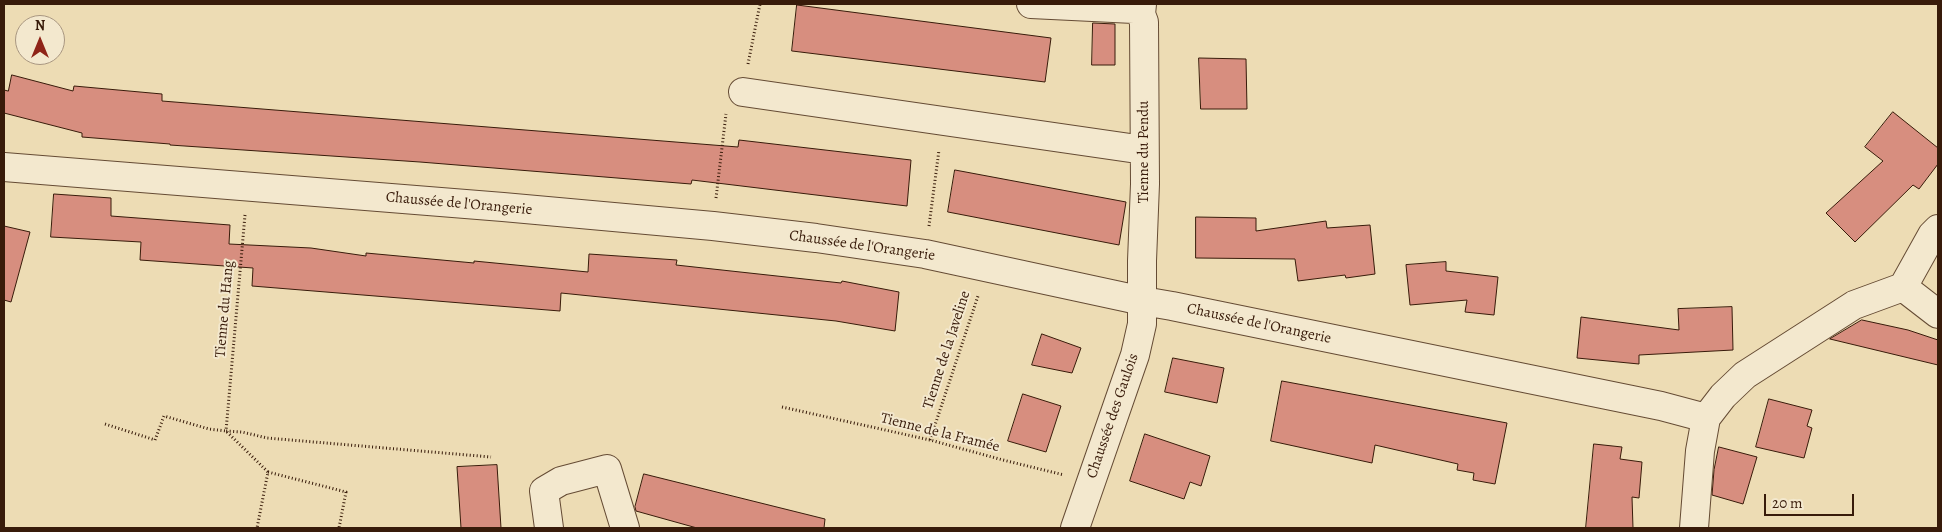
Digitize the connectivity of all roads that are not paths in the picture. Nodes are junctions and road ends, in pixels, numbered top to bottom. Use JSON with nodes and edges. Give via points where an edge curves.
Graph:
{"nodes":[{"id":1,"x":1031,"y":4,"type":"edge"},
{"id":2,"x":1141,"y":9,"type":"edge"},
{"id":3,"x":743,"y":92,"type":"road end"},
{"id":4,"x":1144,"y":150,"type":"junction"},
{"id":5,"x":4,"y":168,"type":"edge"},
{"id":6,"x":1938,"y":228,"type":"edge"},
{"id":7,"x":1903,"y":287,"type":"junction"},
{"id":8,"x":1143,"y":301,"type":"junction"},
{"id":9,"x":1938,"y":314,"type":"edge"},
{"id":10,"x":1706,"y":418,"type":"junction"},
{"id":11,"x":549,"y":528,"type":"edge"},
{"id":12,"x":624,"y":528,"type":"edge"},
{"id":13,"x":1076,"y":528,"type":"edge"},
{"id":14,"x":1694,"y":528,"type":"edge"}],
"edges":[{"from":1,"to":2,"type":"street"},
{"from":2,"to":4,"type":"street","name":"Tienne du Pendu","via":[[1144,22]]},
{"from":3,"to":4,"type":"street"},
{"from":4,"to":8,"type":"street","name":"Tienne du Pendu"},
{"from":5,"to":8,"type":"street","name":"Chaussée de l'Orangerie","via":[[713,226],[925,254]]},
{"from":6,"to":7,"type":"street"},
{"from":7,"to":9,"type":"street"},
{"from":7,"to":10,"type":"street","via":[[1854,305],[1745,375]]},
{"from":8,"to":10,"type":"street","name":"Chaussée de l'Orangerie","via":[[1661,406]]},
{"from":8,"to":13,"type":"street","name":"Chaussée des Gaulois","via":[[1135,355]]},
{"from":10,"to":14,"type":"street"},
{"from":11,"to":12,"type":"street","via":[[544,491],[561,481],[607,469]]}]}
